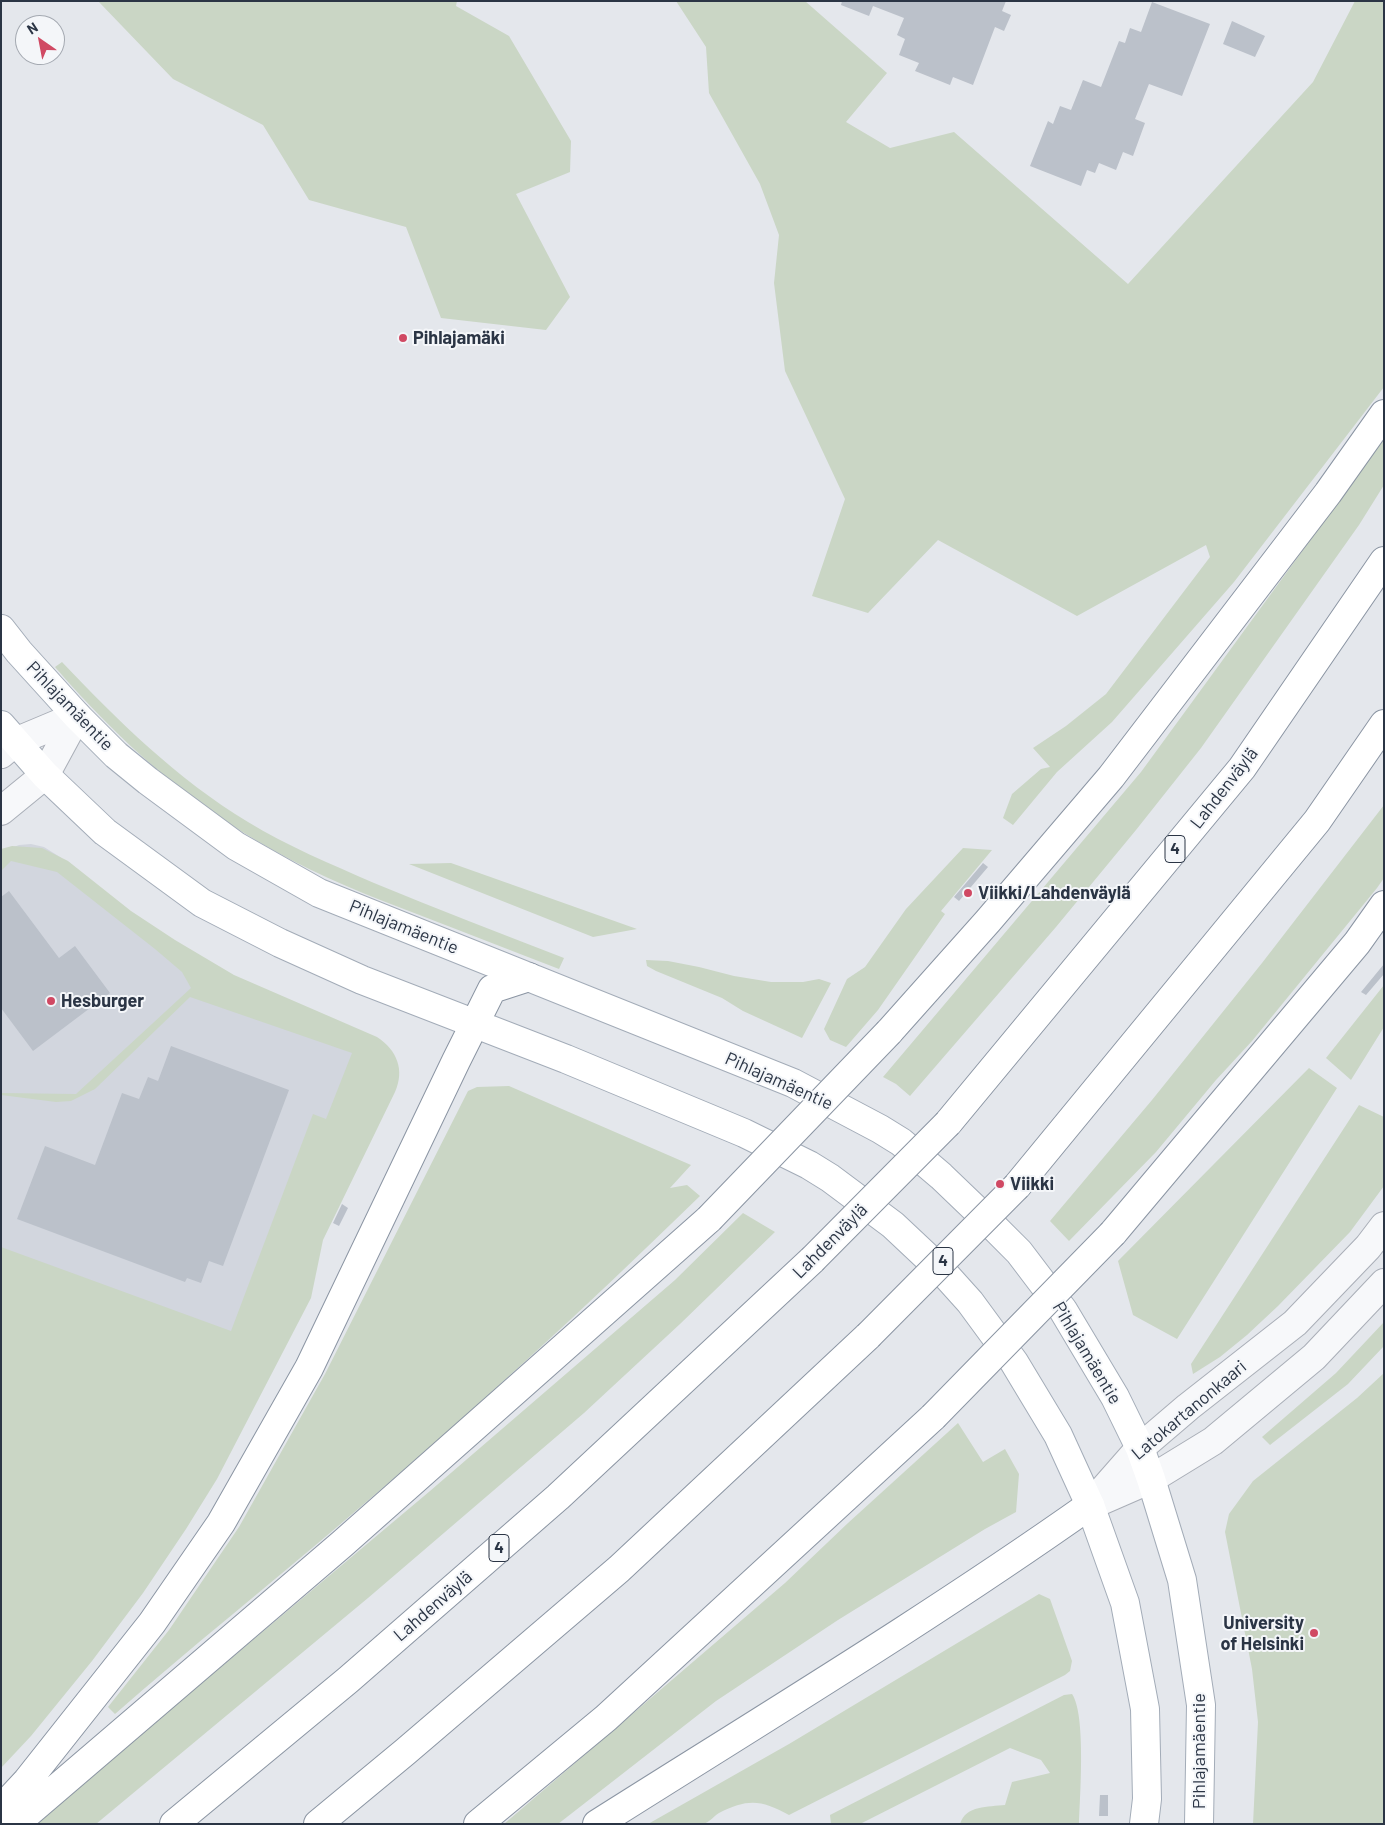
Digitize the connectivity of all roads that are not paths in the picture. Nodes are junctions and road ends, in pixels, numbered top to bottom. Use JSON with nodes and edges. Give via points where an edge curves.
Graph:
{"nodes":[{"id":1,"x":1384,"y":414,"type":"edge"},
{"id":2,"x":1384,"y":561,"type":"edge"},
{"id":3,"x":1,"y":629,"type":"edge"},
{"id":4,"x":77,"y":716,"type":"junction"},
{"id":5,"x":1384,"y":724,"type":"edge"},
{"id":6,"x":6,"y":740,"type":"edge"},
{"id":7,"x":45,"y":775,"type":"junction"},
{"id":8,"x":1,"y":811,"type":"edge"},
{"id":9,"x":1384,"y":905,"type":"edge"},
{"id":10,"x":529,"y":977,"type":"junction"},
{"id":11,"x":474,"y":1024,"type":"junction"},
{"id":12,"x":1384,"y":1226,"type":"edge"},
{"id":13,"x":1384,"y":1283,"type":"edge"},
{"id":14,"x":1140,"y":1448,"type":"junction"},
{"id":15,"x":1151,"y":1479,"type":"junction"},
{"id":16,"x":1090,"y":1505,"type":"junction"},
{"id":17,"x":1,"y":1809,"type":"edge"},
{"id":18,"x":15,"y":1824,"type":"edge"},
{"id":19,"x":174,"y":1824,"type":"edge"},
{"id":20,"x":318,"y":1824,"type":"edge"},
{"id":21,"x":478,"y":1824,"type":"edge"},
{"id":22,"x":597,"y":1824,"type":"edge"},
{"id":23,"x":1144,"y":1824,"type":"edge"},
{"id":24,"x":1199,"y":1824,"type":"edge"}],
"edges":[{"from":1,"to":18,"type":"main road","bridge":true,"via":[[1328,493],[1111,777],[889,1032],[709,1219],[342,1544]]},
{"from":2,"to":19,"type":"main road","name":"Lahdenväylä","number":"4","bridge":true,"via":[[1242,768],[948,1123],[812,1260],[558,1497],[348,1680]]},
{"from":3,"to":4,"type":"main road","name":"Pihlajamäentie"},
{"from":4,"to":6,"type":"street"},
{"from":4,"to":7,"type":"street"},
{"from":4,"to":10,"type":"main road","name":"Pihlajamäentie","via":[[116,755],[236,846],[319,893]]},
{"from":5,"to":20,"type":"main road","number":"4","bridge":true,"via":[[1317,821],[1017,1186],[868,1336],[619,1569]]},
{"from":6,"to":7,"type":"main road"},
{"from":7,"to":8,"type":"street"},
{"from":7,"to":11,"type":"main road","via":[[105,832],[202,903],[298,952]]},
{"from":9,"to":21,"type":"main road","bridge":true,"via":[[1357,943],[1113,1233],[933,1417],[606,1718]]},
{"from":10,"to":11,"type":"main road","via":[[492,989]]},
{"from":10,"to":14,"type":"main road","name":"Pihlajamäentie","via":[[793,1084],[901,1142],[990,1223],[1041,1280],[1063,1310],[1115,1397]]},
{"from":11,"to":16,"type":"main road","via":[[744,1133],[809,1165],[893,1225],[970,1302],[1014,1362],[1058,1435]]},
{"from":11,"to":17,"type":"main road","via":[[309,1368],[221,1523],[152,1623],[28,1781]]},
{"from":12,"to":14,"type":"street","name":"Latokartanonkaari","via":[[1295,1323]]},
{"from":13,"to":15,"type":"street","name":"Latokartanonkaari","via":[[1306,1363],[1213,1441]]},
{"from":14,"to":15,"type":"main road","name":"Pihlajamäentie"},
{"from":14,"to":16,"type":"street","name":"Latokartanonkaari"},
{"from":15,"to":16,"type":"street","name":"Latokartanonkaari"},
{"from":15,"to":24,"type":"main road","name":"Pihlajamäentie","via":[[1182,1580],[1201,1704]]},
{"from":16,"to":22,"type":"main road","via":[[923,1619]]},
{"from":16,"to":23,"type":"main road","via":[[1125,1603],[1145,1709],[1147,1799]]}]}
